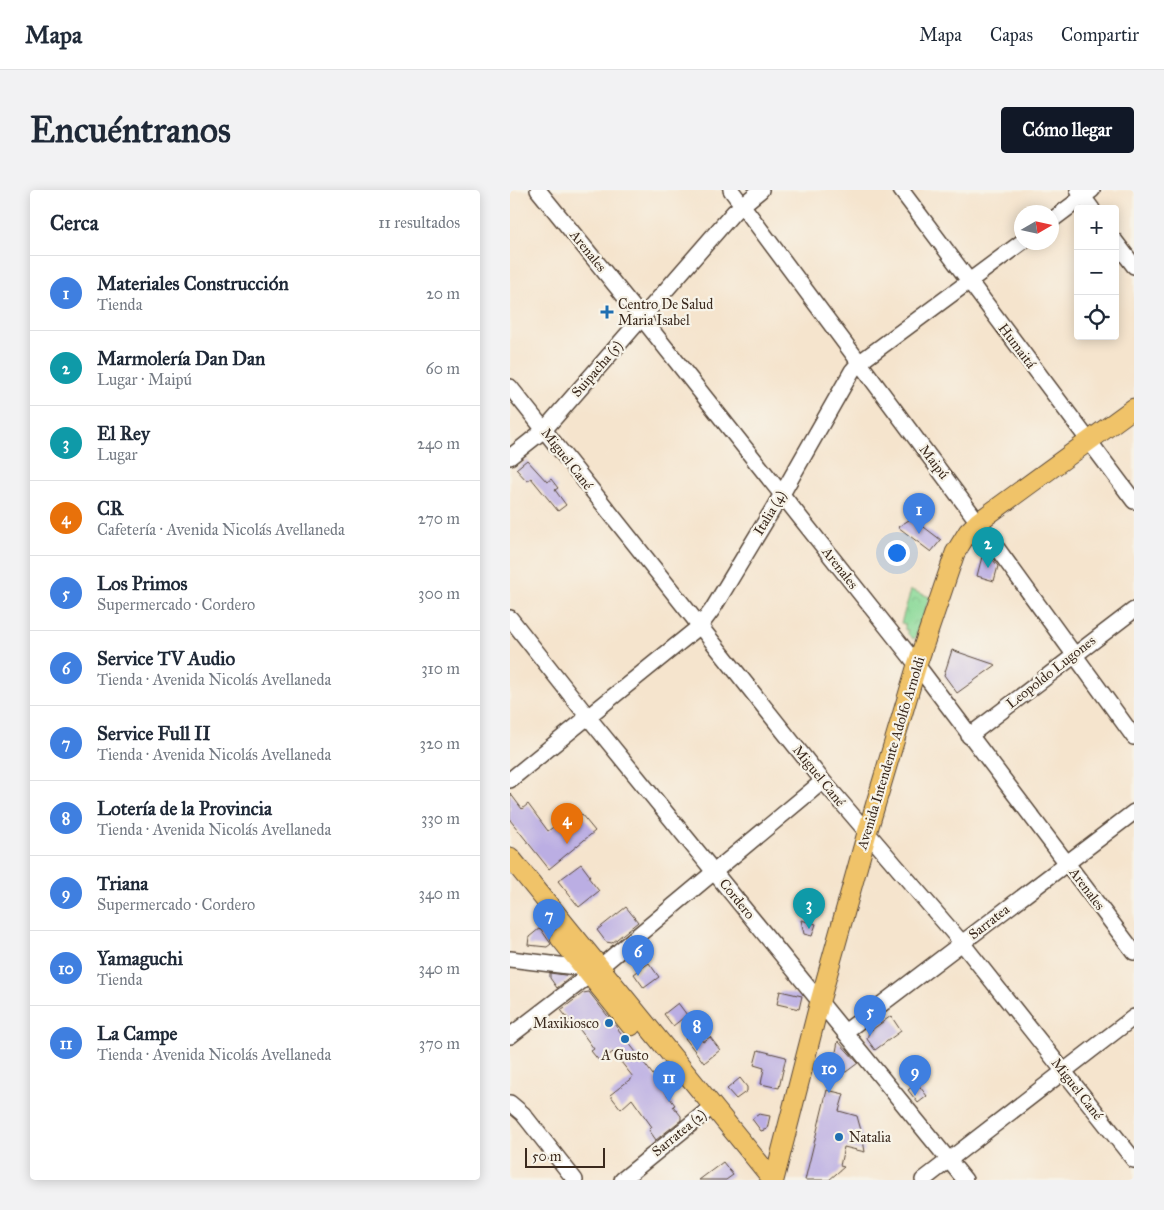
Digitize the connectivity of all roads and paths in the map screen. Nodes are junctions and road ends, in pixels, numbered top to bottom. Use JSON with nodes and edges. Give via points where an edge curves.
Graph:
{"nodes":[{"id":1,"x":538,"y":190,"type":"edge"},
{"id":2,"x":731,"y":190,"type":"edge"},
{"id":3,"x":761,"y":190,"type":"edge"},
{"id":4,"x":901,"y":190,"type":"edge"},
{"id":5,"x":1086,"y":196,"type":"edge"},
{"id":6,"x":742,"y":204,"type":"junction"},
{"id":7,"x":1059,"y":215,"type":"edge"},
{"id":8,"x":1119,"y":246,"type":"edge"},
{"id":9,"x":1014,"y":248,"type":"edge"},
{"id":10,"x":1134,"y":266,"type":"edge"},
{"id":11,"x":969,"y":282,"type":"junction"},
{"id":12,"x":642,"y":318,"type":"junction"},
{"id":13,"x":859,"y":363,"type":"junction"},
{"id":14,"x":510,"y":387,"type":"edge"},
{"id":15,"x":1134,"y":408,"type":"edge"},
{"id":16,"x":544,"y":430,"type":"junction"},
{"id":17,"x":1090,"y":440,"type":"junction"},
{"id":18,"x":510,"y":457,"type":"edge"},
{"id":19,"x":782,"y":494,"type":"junction"},
{"id":20,"x":1134,"y":501,"type":"edge"},
{"id":21,"x":978,"y":522,"type":"junction"},
{"id":22,"x":1134,"y":610,"type":"edge"},
{"id":23,"x":510,"y":618,"type":"edge"},
{"id":24,"x":700,"y":626,"type":"junction"},
{"id":25,"x":1075,"y":654,"type":"junction"},
{"id":26,"x":917,"y":665,"type":"junction"},
{"id":27,"x":588,"y":717,"type":"junction"},
{"id":28,"x":969,"y":736,"type":"junction"},
{"id":29,"x":1134,"y":737,"type":"edge"},
{"id":30,"x":510,"y":780,"type":"edge"},
{"id":31,"x":823,"y":781,"type":"junction"},
{"id":32,"x":1134,"y":812,"type":"edge"},
{"id":33,"x":867,"y":833,"type":"junction"},
{"id":34,"x":510,"y":857,"type":"edge"},
{"id":35,"x":1067,"y":862,"type":"junction"},
{"id":36,"x":715,"y":872,"type":"junction"},
{"id":37,"x":510,"y":876,"type":"edge"},
{"id":38,"x":962,"y":943,"type":"junction"},
{"id":39,"x":1134,"y":952,"type":"edge"},
{"id":40,"x":510,"y":959,"type":"edge"},
{"id":41,"x":591,"y":970,"type":"junction"},
{"id":42,"x":820,"y":1001,"type":"junction"},
{"id":43,"x":1134,"y":1017,"type":"edge"},
{"id":44,"x":845,"y":1032,"type":"junction"},
{"id":45,"x":510,"y":1036,"type":"edge"},
{"id":46,"x":1064,"y":1072,"type":"junction"},
{"id":47,"x":510,"y":1103,"type":"edge"},
{"id":48,"x":708,"y":1110,"type":"junction"},
{"id":49,"x":949,"y":1160,"type":"junction"},
{"id":50,"x":1134,"y":1160,"type":"edge"},
{"id":51,"x":575,"y":1180,"type":"edge"},
{"id":52,"x":622,"y":1180,"type":"edge"},
{"id":53,"x":756,"y":1180,"type":"edge"},
{"id":54,"x":773,"y":1180,"type":"edge"},
{"id":55,"x":923,"y":1180,"type":"edge"},
{"id":56,"x":965,"y":1180,"type":"edge"}],
"edges":[{"from":1,"to":12,"type":"street","name":"Arenales"},
{"from":2,"to":6,"type":"street","name":"Maipú"},
{"from":3,"to":6,"type":"street","name":"Suipacha (5)"},
{"from":4,"to":11,"type":"street","name":"Humaitá"},
{"from":5,"to":7,"type":"street"},
{"from":6,"to":12,"type":"street","name":"Suipacha (5)"},
{"from":6,"to":13,"type":"street","name":"Maipú"},
{"from":8,"to":10,"type":"street"},
{"from":9,"to":11,"type":"street","name":"Italia (4)"},
{"from":11,"to":13,"type":"street","name":"Italia (4)"},
{"from":11,"to":17,"type":"street","name":"Humaitá"},
{"from":12,"to":16,"type":"street","name":"Suipacha (5)"},
{"from":12,"to":19,"type":"street","name":"Arenales"},
{"from":13,"to":19,"type":"street","name":"Italia (4)"},
{"from":13,"to":21,"type":"street","name":"Maipú"},
{"from":14,"to":16,"type":"street","name":"Miguel Cané"},
{"from":15,"to":17,"type":"main road","name":"Avenida Intendente Adolfo Arnoldi"},
{"from":16,"to":18,"type":"street","name":"Suipacha (5)"},
{"from":16,"to":24,"type":"street","name":"Miguel Cané"},
{"from":17,"to":20,"type":"street","name":"Humaitá"},
{"from":17,"to":21,"type":"main road","name":"Avenida Intendente Adolfo Arnoldi"},
{"from":19,"to":24,"type":"street","name":"Italia (4)"},
{"from":19,"to":26,"type":"street","name":"Arenales"},
{"from":21,"to":25,"type":"street","name":"Maipú"},
{"from":21,"to":26,"type":"main road","name":"Avenida Intendente Adolfo Arnoldi","via":[[955,553]]},
{"from":22,"to":25,"type":"street","name":"Leopoldo Lugones"},
{"from":23,"to":27,"type":"street","name":"Cordero"},
{"from":24,"to":27,"type":"street","name":"Italia (4)"},
{"from":24,"to":31,"type":"street","name":"Miguel Cané"},
{"from":25,"to":28,"type":"street","name":"Leopoldo Lugones"},
{"from":25,"to":29,"type":"street","name":"Maipú"},
{"from":26,"to":28,"type":"street","name":"Arenales"},
{"from":26,"to":33,"type":"main road","name":"Avenida Intendente Adolfo Arnoldi"},
{"from":27,"to":30,"type":"street","name":"Italia (4)"},
{"from":27,"to":36,"type":"street","name":"Cordero"},
{"from":28,"to":35,"type":"street","name":"Arenales"},
{"from":31,"to":33,"type":"street","name":"Miguel Cané"},
{"from":31,"to":36,"type":"street"},
{"from":32,"to":35,"type":"street","name":"Sarratea"},
{"from":33,"to":38,"type":"street","name":"Miguel Cané"},
{"from":33,"to":42,"type":"main road","name":"Avenida Intendente Adolfo Arnoldi"},
{"from":34,"to":41,"type":"main road"},
{"from":35,"to":38,"type":"street","name":"Sarratea"},
{"from":35,"to":39,"type":"street","name":"Arenales"},
{"from":36,"to":41,"type":"street"},
{"from":36,"to":42,"type":"street","name":"Cordero"},
{"from":37,"to":41,"type":"main road"},
{"from":38,"to":44,"type":"street","name":"Sarratea"},
{"from":38,"to":46,"type":"street","name":"Miguel Cané"},
{"from":40,"to":41,"type":"street"},
{"from":41,"to":45,"type":"street"},
{"from":41,"to":48,"type":"main road"},
{"from":42,"to":44,"type":"street","name":"Cordero"},
{"from":42,"to":54,"type":"main road","name":"Avenida Intendente Adolfo Arnoldi"},
{"from":43,"to":46,"type":"street"},
{"from":44,"to":49,"type":"street","name":"Cordero"},
{"from":46,"to":49,"type":"street"},
{"from":46,"to":50,"type":"street","name":"Miguel Cané"},
{"from":47,"to":51,"type":"street"},
{"from":48,"to":52,"type":"street","name":"Sarratea (2)"},
{"from":48,"to":53,"type":"main road"},
{"from":48,"to":54,"type":"main road"},
{"from":49,"to":55,"type":"street"},
{"from":49,"to":56,"type":"street","name":"Cordero"}]}
